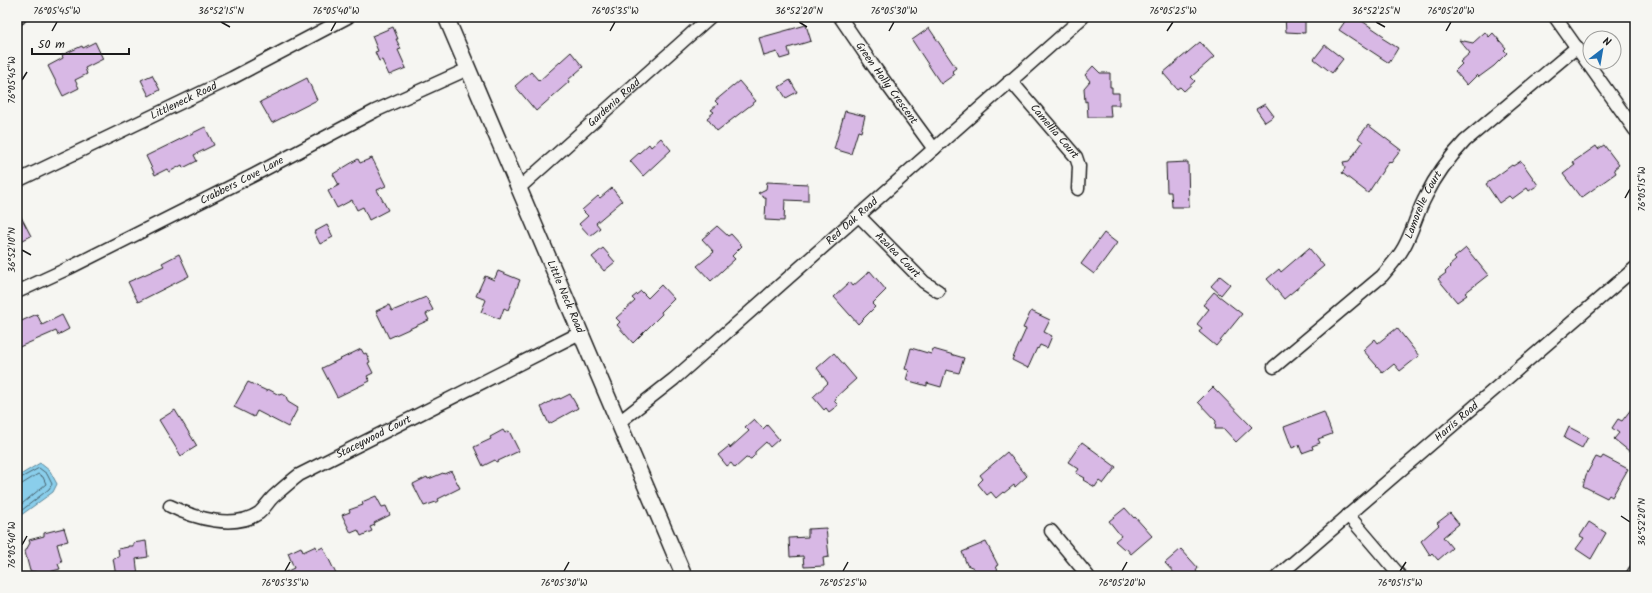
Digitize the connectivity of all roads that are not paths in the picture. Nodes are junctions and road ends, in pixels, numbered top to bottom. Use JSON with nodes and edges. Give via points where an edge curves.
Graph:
{"nodes":[{"id":1,"x":20,"y":17,"type":"edge"},
{"id":2,"x":348,"y":17,"type":"edge"},
{"id":3,"x":446,"y":17,"type":"edge"},
{"id":4,"x":710,"y":17,"type":"edge"},
{"id":5,"x":840,"y":17,"type":"edge"},
{"id":6,"x":1083,"y":17,"type":"edge"},
{"id":7,"x":1555,"y":17,"type":"edge"},
{"id":8,"x":17,"y":18,"type":"edge"},
{"id":9,"x":1576,"y":47,"type":"junction"},
{"id":10,"x":468,"y":69,"type":"junction"},
{"id":11,"x":1010,"y":80,"type":"junction"},
{"id":12,"x":1635,"y":130,"type":"edge"},
{"id":13,"x":934,"y":149,"type":"junction"},
{"id":14,"x":17,"y":181,"type":"edge"},
{"id":15,"x":518,"y":189,"type":"junction"},
{"id":16,"x":1078,"y":190,"type":"dead end"},
{"id":17,"x":859,"y":216,"type":"junction"},
{"id":18,"x":1635,"y":268,"type":"edge"},
{"id":19,"x":938,"y":291,"type":"dead end"},
{"id":20,"x":17,"y":292,"type":"edge"},
{"id":21,"x":580,"y":333,"type":"junction"},
{"id":22,"x":1274,"y":367,"type":"dead end"},
{"id":23,"x":618,"y":423,"type":"junction"},
{"id":24,"x":170,"y":506,"type":"dead end"},
{"id":25,"x":1348,"y":515,"type":"junction"},
{"id":26,"x":1051,"y":531,"type":"dead end"},
{"id":27,"x":1635,"y":571,"type":"edge"},
{"id":28,"x":684,"y":576,"type":"edge"},
{"id":29,"x":1088,"y":576,"type":"edge"},
{"id":30,"x":1278,"y":576,"type":"edge"},
{"id":31,"x":1400,"y":576,"type":"edge"},
{"id":32,"x":1632,"y":576,"type":"edge"}],
"edges":[{"from":1,"to":8,"type":"street"},
{"from":2,"to":14,"type":"street","name":"Littleneck Road","via":[[232,78]]},
{"from":3,"to":10,"type":"street","name":"Little Neck Road"},
{"from":4,"to":15,"type":"street","name":"Gardenia Road"},
{"from":5,"to":13,"type":"street","name":"Green Holly Crescent"},
{"from":6,"to":11,"type":"street","name":"Red Oak Road"},
{"from":7,"to":9,"type":"street"},
{"from":9,"to":12,"type":"street"},
{"from":9,"to":22,"type":"street","name":"Lamorelle Court","via":[[1451,155],[1425,197],[1405,246],[1395,262],[1382,276]]},
{"from":10,"to":15,"type":"street","name":"Little Neck Road"},
{"from":10,"to":20,"type":"street","name":"Crabbers Cove Lane","via":[[375,111],[254,175]]},
{"from":11,"to":13,"type":"street","name":"Red Oak Road"},
{"from":11,"to":16,"type":"street","name":"Camellia Court","via":[[1076,157],[1079,166]]},
{"from":13,"to":17,"type":"street","name":"Red Oak Road"},
{"from":15,"to":21,"type":"street","name":"Little Neck Road"},
{"from":17,"to":19,"type":"street","name":"Azalea Court","via":[[924,282]]},
{"from":17,"to":23,"type":"street","name":"Red Oak Road","via":[[674,379]]},
{"from":18,"to":25,"type":"street","name":"Harris Road"},
{"from":21,"to":23,"type":"street","name":"Little Neck Road"},
{"from":21,"to":24,"type":"street","name":"Staceywood Court","via":[[299,475],[260,512],[252,516],[218,521],[184,514]]},
{"from":23,"to":28,"type":"street","name":"Little Neck Road"},
{"from":25,"to":30,"type":"street","name":"Harris Road"},
{"from":25,"to":31,"type":"street"},
{"from":26,"to":29,"type":"street"},
{"from":27,"to":32,"type":"street"}]}
